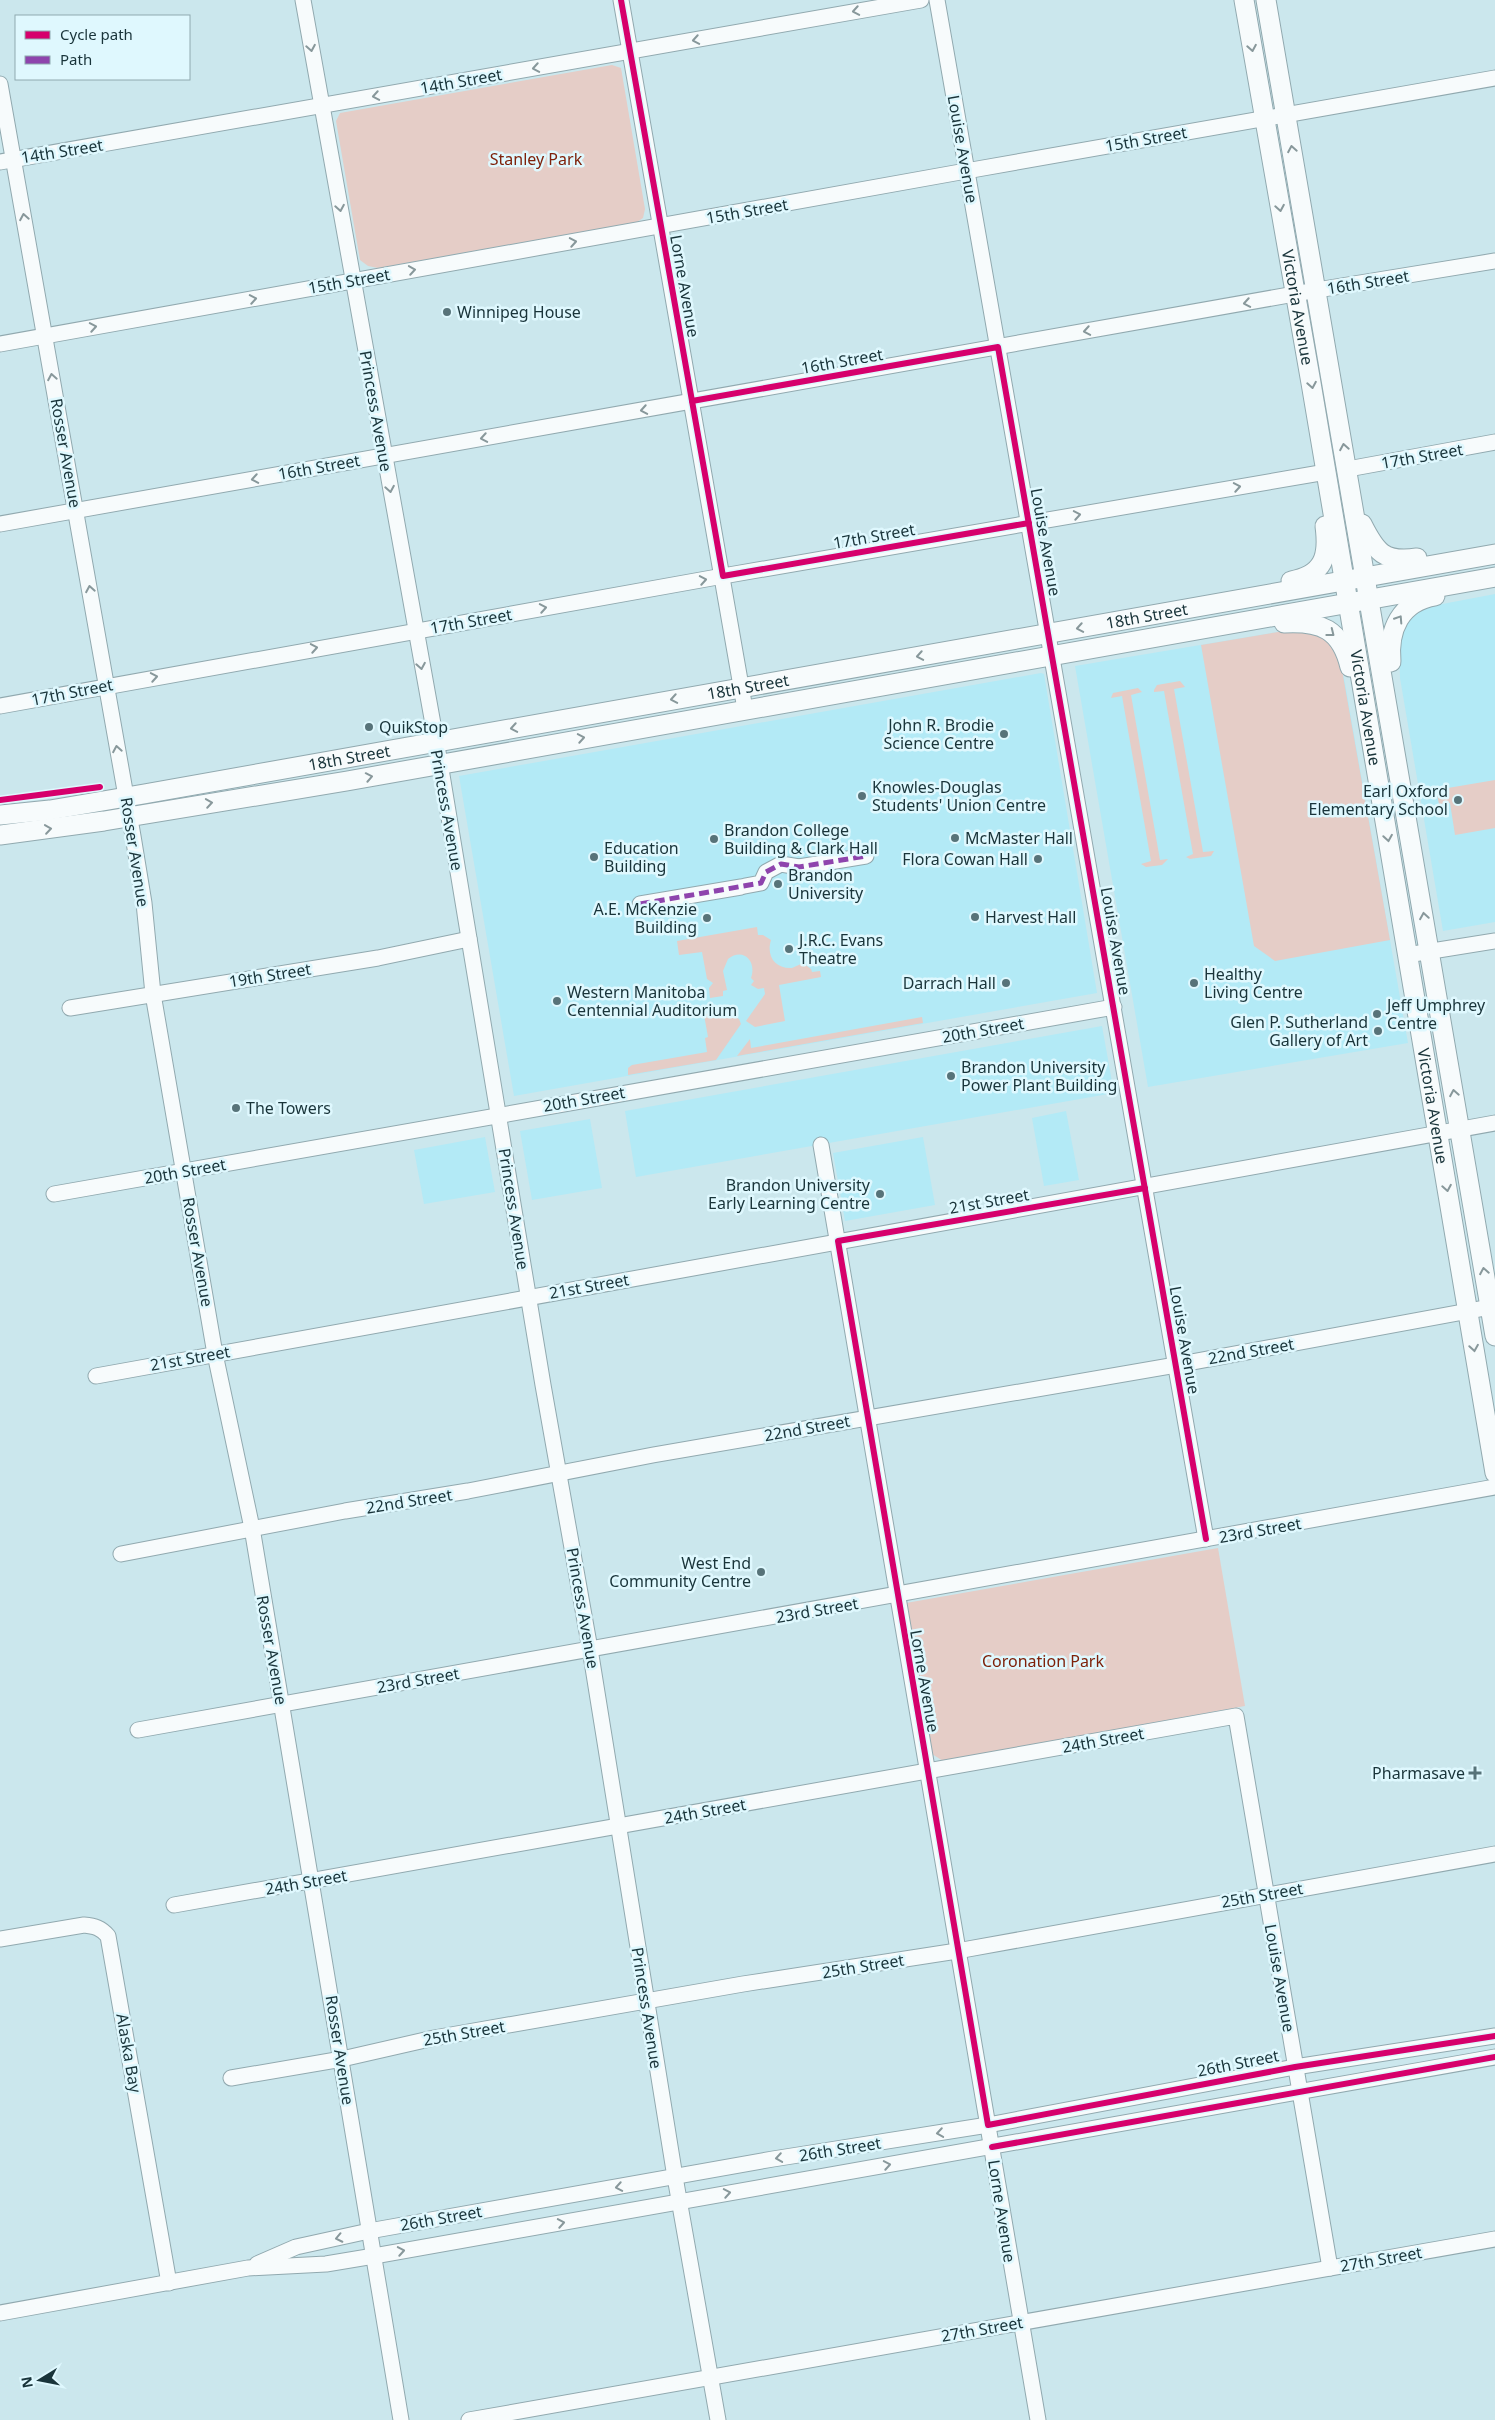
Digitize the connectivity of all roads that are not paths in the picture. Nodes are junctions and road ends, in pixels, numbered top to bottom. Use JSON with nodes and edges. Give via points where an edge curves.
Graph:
{"nodes":[{"id":1,"x":303,"y":0,"type":"edge"},
{"id":2,"x":621,"y":0,"type":"edge"},
{"id":3,"x":921,"y":0,"type":"edge"},
{"id":4,"x":936,"y":0,"type":"edge"},
{"id":5,"x":1244,"y":0,"type":"edge"},
{"id":6,"x":1266,"y":0,"type":"edge"},
{"id":7,"x":630,"y":51,"type":"junction"},
{"id":8,"x":1495,"y":78,"type":"edge"},
{"id":9,"x":0,"y":84,"type":"edge"},
{"id":10,"x":321,"y":105,"type":"junction"},
{"id":11,"x":1286,"y":114,"type":"junction"},
{"id":12,"x":1265,"y":118,"type":"junction"},
{"id":13,"x":7,"y":161,"type":"edge"},
{"id":14,"x":966,"y":170,"type":"junction"},
{"id":15,"x":661,"y":227,"type":"junction"},
{"id":16,"x":1495,"y":261,"type":"edge"},
{"id":17,"x":352,"y":280,"type":"junction"},
{"id":18,"x":1317,"y":290,"type":"junction"},
{"id":19,"x":1295,"y":294,"type":"junction"},
{"id":20,"x":44,"y":336,"type":"junction"},
{"id":21,"x":0,"y":344,"type":"edge"},
{"id":22,"x":998,"y":347,"type":"junction"},
{"id":23,"x":692,"y":401,"type":"junction"},
{"id":24,"x":1495,"y":442,"type":"edge"},
{"id":25,"x":384,"y":456,"type":"junction"},
{"id":26,"x":1348,"y":469,"type":"junction"},
{"id":27,"x":1322,"y":472,"type":"junction"},
{"id":28,"x":1352,"y":495,"type":"junction"},
{"id":29,"x":76,"y":510,"type":"junction"},
{"id":30,"x":1029,"y":523,"type":"junction"},
{"id":31,"x":0,"y":524,"type":"edge"},
{"id":32,"x":1495,"y":552,"type":"edge"},
{"id":33,"x":723,"y":576,"type":"junction"},
{"id":34,"x":1366,"y":577,"type":"junction"},
{"id":35,"x":1495,"y":577,"type":"edge"},
{"id":36,"x":1344,"y":581,"type":"junction"},
{"id":37,"x":1495,"y":582,"type":"edge"},
{"id":38,"x":1370,"y":599,"type":"junction"},
{"id":39,"x":1348,"y":603,"type":"junction"},
{"id":40,"x":1197,"y":607,"type":"junction"},
{"id":41,"x":415,"y":630,"type":"junction"},
{"id":42,"x":1049,"y":633,"type":"junction"},
{"id":43,"x":1146,"y":638,"type":"junction"},
{"id":44,"x":1053,"y":654,"type":"junction"},
{"id":45,"x":106,"y":685,"type":"junction"},
{"id":46,"x":741,"y":688,"type":"junction"},
{"id":47,"x":0,"y":706,"type":"edge"},
{"id":48,"x":745,"y":709,"type":"junction"},
{"id":49,"x":435,"y":742,"type":"junction"},
{"id":50,"x":440,"y":763,"type":"junction"},
{"id":51,"x":1403,"y":788,"type":"junction"},
{"id":52,"x":1380,"y":790,"type":"junction"},
{"id":53,"x":126,"y":797,"type":"junction"},
{"id":54,"x":0,"y":815,"type":"edge"},
{"id":55,"x":130,"y":817,"type":"junction"},
{"id":56,"x":0,"y":835,"type":"edge"},
{"id":57,"x":866,"y":856,"type":"dead end"},
{"id":58,"x":640,"y":904,"type":"dead end"},
{"id":59,"x":469,"y":939,"type":"junction"},
{"id":60,"x":1495,"y":941,"type":"edge"},
{"id":61,"x":1430,"y":952,"type":"junction"},
{"id":62,"x":1407,"y":956,"type":"junction"},
{"id":63,"x":153,"y":994,"type":"junction"},
{"id":64,"x":1114,"y":1007,"type":"junction"},
{"id":65,"x":70,"y":1008,"type":"dead end"},
{"id":66,"x":498,"y":1114,"type":"junction"},
{"id":67,"x":1495,"y":1123,"type":"edge"},
{"id":68,"x":1460,"y":1130,"type":"junction"},
{"id":69,"x":1438,"y":1133,"type":"junction"},
{"id":70,"x":821,"y":1145,"type":"dead end"},
{"id":71,"x":184,"y":1171,"type":"junction"},
{"id":72,"x":1145,"y":1188,"type":"junction"},
{"id":73,"x":54,"y":1194,"type":"dead end"},
{"id":74,"x":838,"y":1241,"type":"junction"},
{"id":75,"x":528,"y":1297,"type":"junction"},
{"id":76,"x":1492,"y":1306,"type":"edge"},
{"id":77,"x":1468,"y":1311,"type":"junction"},
{"id":78,"x":1495,"y":1336,"type":"edge"},
{"id":79,"x":216,"y":1354,"type":"junction"},
{"id":80,"x":1176,"y":1365,"type":"junction"},
{"id":81,"x":96,"y":1376,"type":"dead end"},
{"id":82,"x":868,"y":1417,"type":"junction"},
{"id":83,"x":560,"y":1472,"type":"junction"},
{"id":84,"x":1495,"y":1473,"type":"edge"},
{"id":85,"x":1495,"y":1487,"type":"edge"},
{"id":86,"x":252,"y":1528,"type":"junction"},
{"id":87,"x":1206,"y":1539,"type":"junction"},
{"id":88,"x":121,"y":1554,"type":"dead end"},
{"id":89,"x":897,"y":1596,"type":"junction"},
{"id":90,"x":590,"y":1649,"type":"junction"},
{"id":91,"x":282,"y":1705,"type":"junction"},
{"id":92,"x":1236,"y":1716,"type":"joint"},
{"id":93,"x":138,"y":1730,"type":"dead end"},
{"id":94,"x":927,"y":1771,"type":"junction"},
{"id":95,"x":620,"y":1826,"type":"junction"},
{"id":96,"x":1495,"y":1854,"type":"edge"},
{"id":97,"x":311,"y":1881,"type":"junction"},
{"id":98,"x":1266,"y":1894,"type":"junction"},
{"id":99,"x":174,"y":1905,"type":"dead end"},
{"id":100,"x":0,"y":1939,"type":"edge"},
{"id":101,"x":957,"y":1951,"type":"junction"},
{"id":102,"x":646,"y":2002,"type":"junction"},
{"id":103,"x":1495,"y":2036,"type":"edge"},
{"id":104,"x":1495,"y":2057,"type":"edge"},
{"id":105,"x":342,"y":2059,"type":"junction"},
{"id":106,"x":1295,"y":2066,"type":"junction"},
{"id":107,"x":231,"y":2078,"type":"dead end"},
{"id":108,"x":1299,"y":2092,"type":"junction"},
{"id":109,"x":988,"y":2125,"type":"junction"},
{"id":110,"x":992,"y":2147,"type":"junction"},
{"id":111,"x":675,"y":2177,"type":"junction"},
{"id":112,"x":679,"y":2202,"type":"junction"},
{"id":113,"x":369,"y":2231,"type":"junction"},
{"id":114,"x":1495,"y":2238,"type":"edge"},
{"id":115,"x":374,"y":2256,"type":"junction"},
{"id":116,"x":248,"y":2268,"type":"junction"},
{"id":117,"x":1330,"y":2268,"type":"junction"},
{"id":118,"x":168,"y":2282,"type":"junction"},
{"id":119,"x":0,"y":2313,"type":"edge"},
{"id":120,"x":1020,"y":2322,"type":"junction"},
{"id":121,"x":710,"y":2378,"type":"junction"},
{"id":122,"x":401,"y":2420,"type":"edge"},
{"id":123,"x":468,"y":2420,"type":"edge"},
{"id":124,"x":718,"y":2420,"type":"edge"},
{"id":125,"x":1038,"y":2420,"type":"edge"}],
"edges":[{"from":1,"to":10,"type":"street","name":"Princess Avenue","one_way":true},
{"from":2,"to":7,"type":"street","name":"Lorne Avenue"},
{"from":3,"to":7,"type":"street","name":"14th Street","one_way":true},
{"from":4,"to":14,"type":"street","name":"Louise Avenue"},
{"from":5,"to":12,"type":"main road","name":"Victoria Avenue","one_way":true},
{"from":6,"to":11,"type":"main road","name":"Victoria Avenue"},
{"from":7,"to":10,"type":"street","name":"14th Street","one_way":true},
{"from":7,"to":15,"type":"street","name":"Lorne Avenue"},
{"from":8,"to":11,"type":"street","name":"15th Street"},
{"from":9,"to":13,"type":"street","name":"Rosser Avenue"},
{"from":10,"to":13,"type":"street","name":"14th Street"},
{"from":10,"to":17,"type":"street","name":"Princess Avenue","one_way":true},
{"from":11,"to":12,"type":"street","name":"15th Street"},
{"from":18,"to":11,"type":"main road","name":"Victoria Avenue","one_way":true},
{"from":12,"to":14,"type":"street","name":"15th Street"},
{"from":12,"to":19,"type":"main road","name":"Victoria Avenue","one_way":true},
{"from":20,"to":13,"type":"street","name":"Rosser Avenue","one_way":true},
{"from":14,"to":15,"type":"street","name":"15th Street"},
{"from":14,"to":22,"type":"street","name":"Louise Avenue"},
{"from":17,"to":15,"type":"street","name":"15th Street","one_way":true},
{"from":15,"to":23,"type":"street","name":"Lorne Avenue"},
{"from":16,"to":18,"type":"street","name":"16th Street"},
{"from":20,"to":17,"type":"street","name":"15th Street","one_way":true},
{"from":17,"to":25,"type":"street","name":"Princess Avenue"},
{"from":18,"to":19,"type":"street","name":"16th Street"},
{"from":26,"to":18,"type":"main road","name":"Victoria Avenue","one_way":true},
{"from":19,"to":22,"type":"street","name":"16th Street","one_way":true},
{"from":19,"to":27,"type":"main road","name":"Victoria Avenue","one_way":true,"via":[[1321,439]]},
{"from":20,"to":21,"type":"street","name":"15th Street"},
{"from":29,"to":20,"type":"street","name":"Rosser Avenue","one_way":true},
{"from":22,"to":23,"type":"street","name":"16th Street"},
{"from":22,"to":30,"type":"street","name":"Louise Avenue"},
{"from":23,"to":25,"type":"street","name":"16th Street","one_way":true},
{"from":23,"to":33,"type":"street","name":"Lorne Avenue"},
{"from":24,"to":26,"type":"street","name":"17th Street"},
{"from":25,"to":29,"type":"street","name":"16th Street","one_way":true},
{"from":25,"to":41,"type":"street","name":"Princess Avenue","one_way":true},
{"from":26,"to":28,"type":"main road","name":"Victoria Avenue"},
{"from":30,"to":27,"type":"street","name":"17th Street","one_way":true},
{"from":27,"to":36,"type":"main road","name":"Victoria Avenue"},
{"from":27,"to":40,"type":"main road","via":[[1326,552],[1318,570],[1305,577],[1248,588]]},
{"from":28,"to":32,"type":"main road","via":[[1370,540],[1387,557],[1399,559],[1472,550]]},
{"from":28,"to":34,"type":"main road","name":"Victoria Avenue"},
{"from":29,"to":31,"type":"street","name":"16th Street"},
{"from":45,"to":29,"type":"street","name":"Rosser Avenue","one_way":true},
{"from":30,"to":33,"type":"street","name":"17th Street"},
{"from":30,"to":42,"type":"street","name":"Louise Avenue"},
{"from":32,"to":34,"type":"main road","name":"18th Street"},
{"from":41,"to":33,"type":"street","name":"17th Street","one_way":true},
{"from":33,"to":46,"type":"street","name":"Lorne Avenue"},
{"from":34,"to":36,"type":"main road","name":"18th Street"},
{"from":34,"to":38,"type":"main road","name":"Victoria Avenue"},
{"from":35,"to":38,"type":"main road","name":"18th Street"},
{"from":36,"to":39,"type":"main road","name":"Victoria Avenue"},
{"from":36,"to":40,"type":"main road","name":"18th Street"},
{"from":51,"to":37,"type":"main road","one_way":true,"via":[[1403,748],[1390,651],[1393,628],[1406,609],[1415,603]]},
{"from":38,"to":39,"type":"main road","name":"18th Street"},
{"from":38,"to":51,"type":"main road","name":"Victoria Avenue"},
{"from":39,"to":43,"type":"main road","name":"18th Street"},
{"from":39,"to":52,"type":"main road","name":"Victoria Avenue"},
{"from":40,"to":42,"type":"main road","name":"18th Street","one_way":true},
{"from":45,"to":41,"type":"street","name":"17th Street","one_way":true},
{"from":41,"to":49,"type":"street","name":"Princess Avenue","one_way":true},
{"from":42,"to":44,"type":"street","name":"Louise Avenue"},
{"from":42,"to":46,"type":"main road","name":"18th Street","one_way":true},
{"from":43,"to":44,"type":"main road","name":"18th Street"},
{"from":43,"to":52,"type":"main road","one_way":true,"via":[[1189,638],[1296,623],[1320,625],[1329,630],[1347,656]]},
{"from":44,"to":48,"type":"main road","name":"18th Street"},
{"from":44,"to":64,"type":"street","name":"Louise Avenue"},
{"from":45,"to":47,"type":"street","name":"17th Street"},
{"from":53,"to":45,"type":"street","name":"Rosser Avenue","one_way":true},
{"from":46,"to":48,"type":"street","name":"Lorne Avenue"},
{"from":46,"to":49,"type":"main road","name":"18th Street","one_way":true},
{"from":50,"to":48,"type":"main road","name":"18th Street","one_way":true},
{"from":49,"to":50,"type":"street","name":"Princess Avenue"},
{"from":49,"to":53,"type":"main road","name":"18th Street"},
{"from":55,"to":50,"type":"main road","name":"18th Street","one_way":true},
{"from":50,"to":59,"type":"street","name":"Princess Avenue"},
{"from":61,"to":51,"type":"main road","name":"Victoria Avenue","one_way":true},
{"from":52,"to":62,"type":"main road","name":"Victoria Avenue","one_way":true},
{"from":53,"to":54,"type":"main road","name":"18th Street"},
{"from":53,"to":55,"type":"street","name":"Rosser Avenue"},
{"from":56,"to":55,"type":"main road","name":"18th Street","one_way":true},
{"from":55,"to":63,"type":"street","name":"Rosser Avenue","via":[[144,903]]},
{"from":57,"to":58,"type":"street","via":[[799,867],[776,865],[766,872],[761,883]]},
{"from":59,"to":63,"type":"street","name":"19th Street","via":[[378,958]]},
{"from":59,"to":66,"type":"street","name":"Princess Avenue"},
{"from":60,"to":61,"type":"street"},
{"from":61,"to":62,"type":"street"},
{"from":68,"to":61,"type":"main road","name":"Victoria Avenue","one_way":true},
{"from":62,"to":69,"type":"main road","name":"Victoria Avenue"},
{"from":63,"to":65,"type":"street","name":"19th Street"},
{"from":63,"to":71,"type":"street","name":"Rosser Avenue"},
{"from":64,"to":66,"type":"street","name":"20th Street"},
{"from":64,"to":72,"type":"street","name":"Louise Avenue"},
{"from":66,"to":71,"type":"street","name":"20th Street"},
{"from":66,"to":75,"type":"street","name":"Princess Avenue"},
{"from":67,"to":68,"type":"street","name":"21st Street"},
{"from":68,"to":69,"type":"street","name":"21st Street"},
{"from":76,"to":68,"type":"main road","name":"Victoria Avenue","one_way":true},
{"from":69,"to":72,"type":"street","name":"21st Street"},
{"from":69,"to":77,"type":"main road","name":"Victoria Avenue","one_way":true},
{"from":70,"to":74,"type":"street","name":"Lorne Avenue"},
{"from":71,"to":73,"type":"street","name":"20th Street"},
{"from":71,"to":79,"type":"street","name":"Rosser Avenue"},
{"from":72,"to":74,"type":"street","name":"21st Street"},
{"from":72,"to":80,"type":"street","name":"Louise Avenue"},
{"from":74,"to":75,"type":"street","name":"21st Street"},
{"from":74,"to":82,"type":"street","name":"Lorne Avenue"},
{"from":75,"to":79,"type":"street","name":"21st Street"},
{"from":75,"to":83,"type":"street","name":"Princess Avenue"},
{"from":76,"to":77,"type":"street","name":"22nd Street"},
{"from":76,"to":78,"type":"main road","name":"Victoria Avenue"},
{"from":77,"to":80,"type":"street","name":"22nd Street"},
{"from":77,"to":84,"type":"main road","name":"Victoria Avenue","one_way":true},
{"from":79,"to":81,"type":"street","name":"21st Street"},
{"from":79,"to":86,"type":"street","name":"Rosser Avenue"},
{"from":80,"to":82,"type":"street","name":"22nd Street"},
{"from":80,"to":87,"type":"street","name":"Louise Avenue"},
{"from":82,"to":83,"type":"street","name":"22nd Street"},
{"from":82,"to":89,"type":"street","name":"Lorne Avenue"},
{"from":83,"to":86,"type":"street","name":"22nd Street"},
{"from":83,"to":90,"type":"street","name":"Princess Avenue"},
{"from":85,"to":87,"type":"street","name":"23rd Street"},
{"from":86,"to":88,"type":"street","name":"22nd Street"},
{"from":86,"to":91,"type":"street","name":"Rosser Avenue"},
{"from":87,"to":89,"type":"street","name":"23rd Street"},
{"from":89,"to":90,"type":"street","name":"23rd Street"},
{"from":89,"to":94,"type":"street","name":"Lorne Avenue"},
{"from":90,"to":91,"type":"street","name":"23rd Street"},
{"from":90,"to":95,"type":"street","name":"Princess Avenue"},
{"from":91,"to":93,"type":"street","name":"23rd Street"},
{"from":91,"to":97,"type":"street","name":"Rosser Avenue"},
{"from":92,"to":94,"type":"street","name":"24th Street"},
{"from":92,"to":98,"type":"street","name":"Louise Avenue"},
{"from":94,"to":95,"type":"street","name":"24th Street"},
{"from":94,"to":101,"type":"street","name":"Lorne Avenue"},
{"from":95,"to":97,"type":"street","name":"24th Street"},
{"from":95,"to":102,"type":"street","name":"Princess Avenue"},
{"from":96,"to":98,"type":"street","name":"25th Street"},
{"from":97,"to":99,"type":"street","name":"24th Street"},
{"from":97,"to":105,"type":"street","name":"Rosser Avenue"},
{"from":98,"to":101,"type":"street","name":"25th Street"},
{"from":98,"to":106,"type":"street","name":"Louise Avenue"},
{"from":100,"to":118,"type":"street","name":"Alaska Bay","via":[[84,1925],[102,1929],[108,1936]]},
{"from":101,"to":102,"type":"street","name":"25th Street"},
{"from":101,"to":109,"type":"street","name":"Lorne Avenue"},
{"from":102,"to":105,"type":"street","name":"25th Street","via":[[434,2038]]},
{"from":102,"to":111,"type":"street","name":"Princess Avenue"},
{"from":103,"to":106,"type":"street","name":"26th Street"},
{"from":104,"to":108,"type":"street","name":"26th Street"},
{"from":105,"to":107,"type":"street","name":"25th Street"},
{"from":105,"to":113,"type":"street","name":"Rosser Avenue"},
{"from":106,"to":108,"type":"street","name":"Louise Avenue"},
{"from":106,"to":109,"type":"street","name":"26th Street"},
{"from":108,"to":110,"type":"street","name":"26th Street"},
{"from":108,"to":117,"type":"street","name":"Louise Avenue"},
{"from":109,"to":110,"type":"street","name":"Lorne Avenue"},
{"from":109,"to":111,"type":"street","name":"26th Street","one_way":true},
{"from":112,"to":110,"type":"street","name":"26th Street","one_way":true},
{"from":110,"to":120,"type":"street","name":"Lorne Avenue"},
{"from":111,"to":112,"type":"street","name":"Princess Avenue"},
{"from":111,"to":113,"type":"street","name":"26th Street","one_way":true},
{"from":115,"to":112,"type":"street","name":"26th Street","one_way":true},
{"from":112,"to":121,"type":"street","name":"Princess Avenue"},
{"from":113,"to":115,"type":"street","name":"Rosser Avenue"},
{"from":113,"to":116,"type":"street","name":"26th Street","one_way":true,"via":[[296,2247]]},
{"from":114,"to":117,"type":"street","name":"27th Street"},
{"from":115,"to":116,"type":"street","name":"26th Street","via":[[326,2264]]},
{"from":115,"to":122,"type":"street","name":"Rosser Avenue"},
{"from":116,"to":118,"type":"street","name":"26th Street"},
{"from":117,"to":120,"type":"street","name":"27th Street"},
{"from":118,"to":119,"type":"street","name":"26th Street"},
{"from":120,"to":121,"type":"street","name":"27th Street"},
{"from":120,"to":125,"type":"street","name":"Lorne Avenue"},
{"from":121,"to":123,"type":"street","name":"27th Street"},
{"from":121,"to":124,"type":"street","name":"Princess Avenue"}]}
